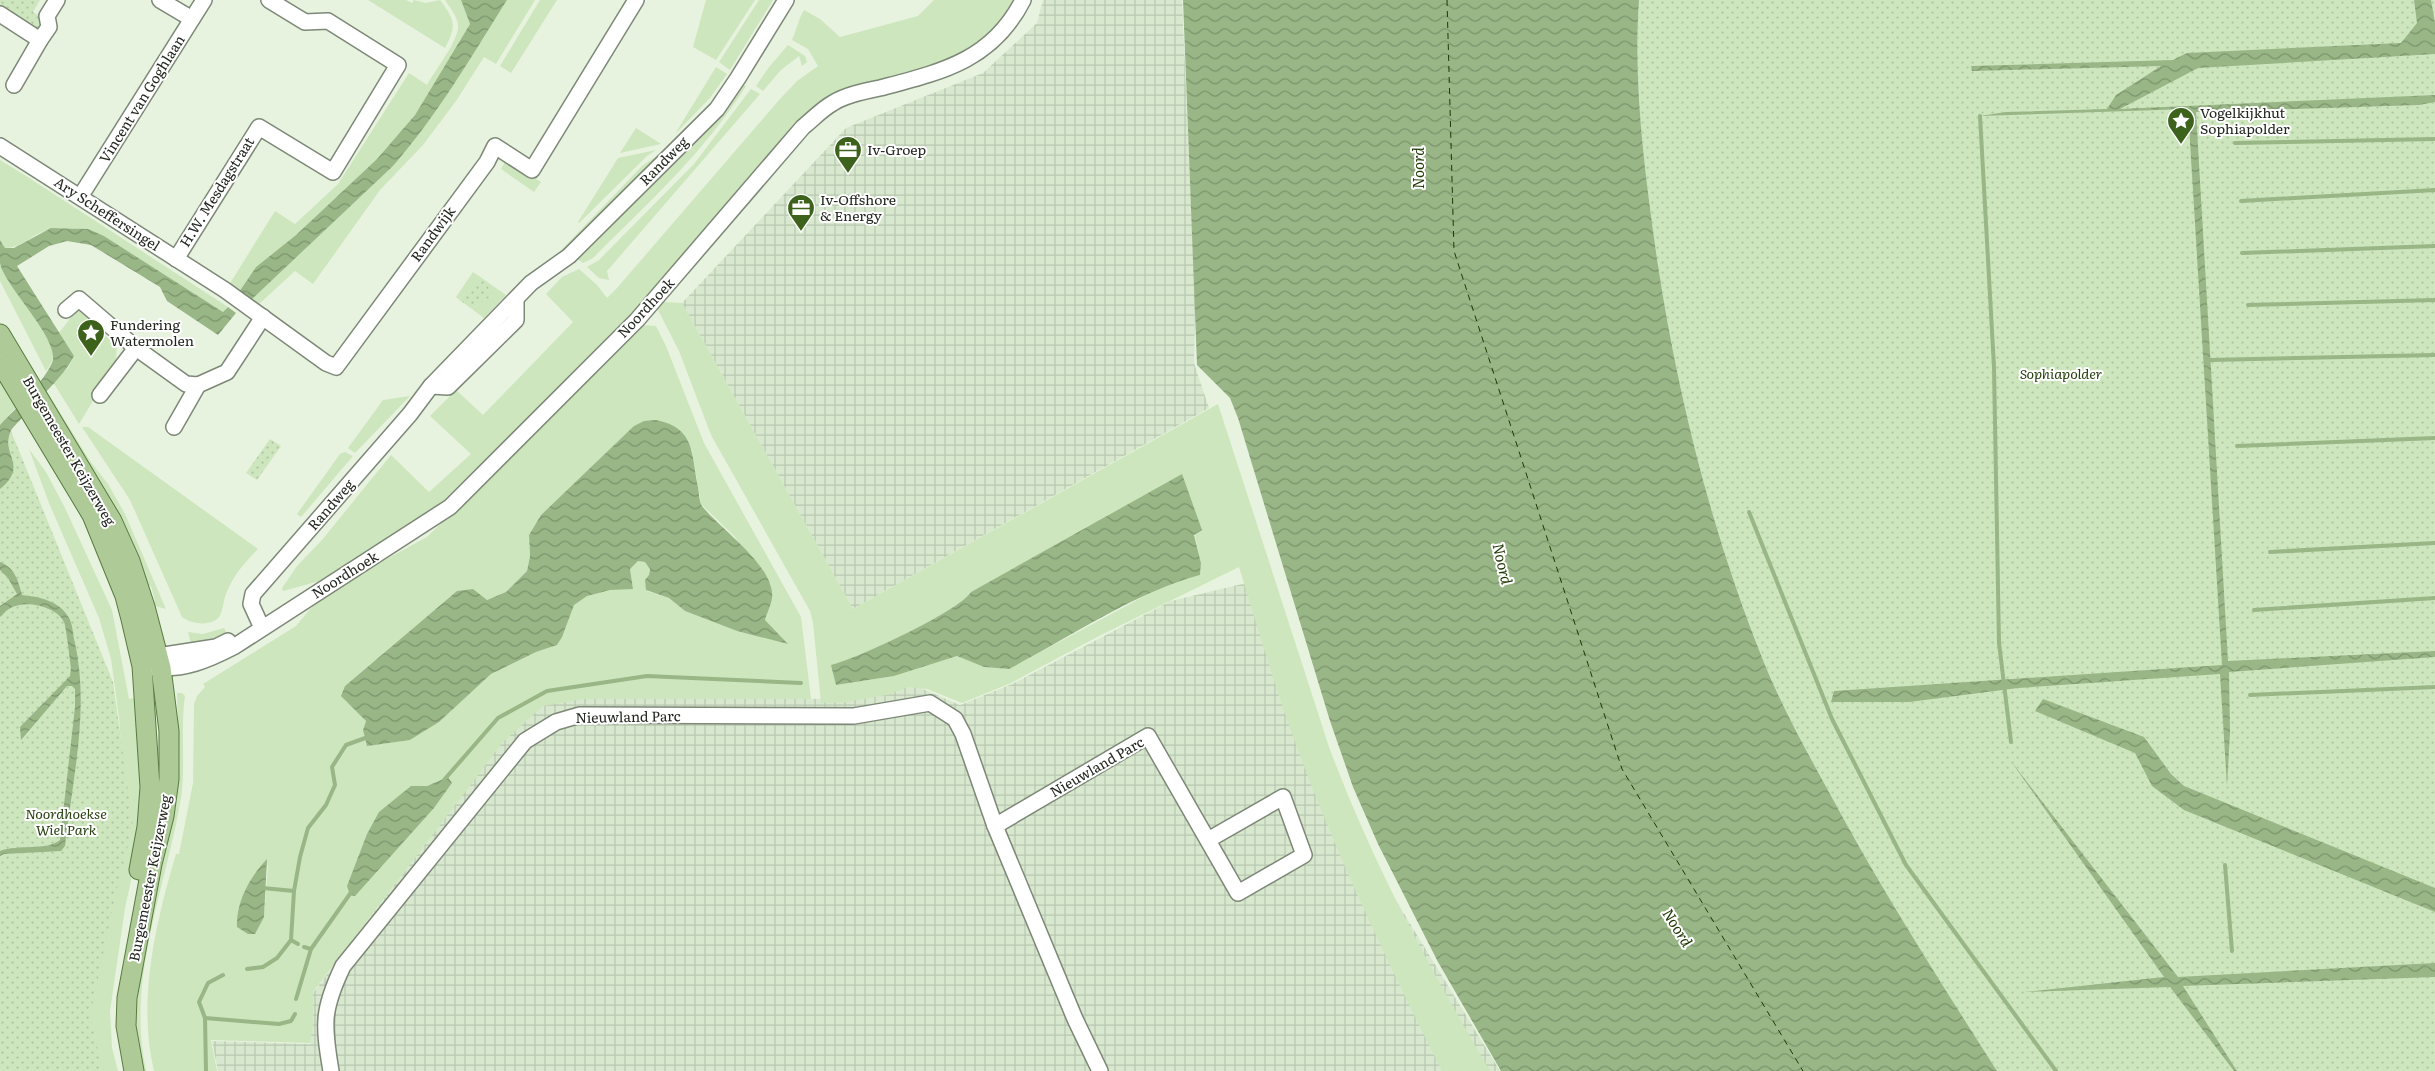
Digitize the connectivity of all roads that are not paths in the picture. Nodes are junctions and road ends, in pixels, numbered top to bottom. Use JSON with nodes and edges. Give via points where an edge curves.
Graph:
{"nodes":[{"id":1,"x":57,"y":0,"type":"edge"},
{"id":2,"x":160,"y":0,"type":"edge"},
{"id":3,"x":204,"y":0,"type":"edge"},
{"id":4,"x":269,"y":0,"type":"edge"},
{"id":5,"x":636,"y":0,"type":"edge"},
{"id":6,"x":786,"y":0,"type":"edge"},
{"id":7,"x":1023,"y":0,"type":"edge"},
{"id":8,"x":0,"y":14,"type":"edge"},
{"id":9,"x":192,"y":19,"type":"junction"},
{"id":10,"x":40,"y":40,"type":"junction"},
{"id":11,"x":14,"y":85,"type":"dead end"},
{"id":12,"x":0,"y":146,"type":"edge"},
{"id":13,"x":80,"y":197,"type":"junction"},
{"id":14,"x":176,"y":259,"type":"junction"},
{"id":15,"x":66,"y":310,"type":"dead end"},
{"id":16,"x":262,"y":317,"type":"junction"},
{"id":17,"x":0,"y":334,"type":"edge"},
{"id":18,"x":136,"y":348,"type":"junction"},
{"id":19,"x":0,"y":362,"type":"edge"},
{"id":20,"x":198,"y":385,"type":"junction"},
{"id":21,"x":24,"y":387,"type":"junction"},
{"id":22,"x":100,"y":395,"type":"dead end"},
{"id":23,"x":174,"y":427,"type":"dead end"},
{"id":24,"x":262,"y":628,"type":"junction"},
{"id":25,"x":153,"y":663,"type":"junction"},
{"id":26,"x":995,"y":826,"type":"junction"},
{"id":27,"x":1208,"y":840,"type":"junction"},
{"id":28,"x":121,"y":1071,"type":"edge"},
{"id":29,"x":134,"y":1071,"type":"edge"},
{"id":30,"x":331,"y":1071,"type":"edge"},
{"id":31,"x":1100,"y":1071,"type":"edge"}],
"edges":[{"from":1,"to":10,"type":"street","via":[[47,16],[49,26]]},
{"from":2,"to":9,"type":"street"},
{"from":3,"to":9,"type":"street","name":"Vincent van Goghlaan"},
{"from":4,"to":14,"type":"street","name":"H.W. Mesdagstraat","via":[[304,22],[328,21],[398,65],[333,172],[258,127]]},
{"from":5,"to":16,"type":"street","name":"Randwijk","via":[[532,170],[495,146],[487,162],[336,367]]},
{"from":6,"to":24,"type":"street","name":"Randweg","via":[[717,109],[569,256],[516,299],[516,320],[448,387],[431,386],[253,594],[251,604]]},
{"from":7,"to":24,"type":"street","name":"Noordhoek","via":[[1009,24],[993,42],[955,66],[833,102],[803,127],[637,320],[450,507]]},
{"from":8,"to":10,"type":"street"},
{"from":9,"to":13,"type":"street","name":"Vincent van Goghlaan"},
{"from":10,"to":11,"type":"street"},
{"from":12,"to":13,"type":"street","name":"Ary Scheffersingel"},
{"from":13,"to":14,"type":"street","name":"Ary Scheffersingel"},
{"from":14,"to":16,"type":"street","name":"Ary Scheffersingel"},
{"from":15,"to":18,"type":"street","via":[[78,299]]},
{"from":16,"to":20,"type":"street","via":[[226,372]]},
{"from":17,"to":21,"type":"main road","name":"Burgemeester Keijzerweg"},
{"from":18,"to":20,"type":"street","via":[[186,384]]},
{"from":18,"to":22,"type":"street"},
{"from":19,"to":21,"type":"main road","name":"Burgemeester Keijzerweg"},
{"from":20,"to":23,"type":"street"},
{"from":21,"to":25,"type":"main road","name":"Burgemeester Keijzerweg","via":[[92,515]]},
{"from":24,"to":25,"type":"street","name":"Noordhoek","via":[[216,647]]},
{"from":25,"to":28,"type":"main road","name":"Burgemeester Keijzerweg","via":[[147,827],[117,982],[113,1019]]},
{"from":25,"to":29,"type":"main road","name":"Burgemeester Keijzerweg","via":[[169,730],[169,779],[127,998],[126,1026]]},
{"from":26,"to":27,"type":"street","name":"Nieuwland Parc","via":[[1148,736]]},
{"from":26,"to":30,"type":"street","name":"Nieuwland Parc","via":[[963,734],[955,719],[930,703],[854,716],[580,715],[556,722],[525,742],[343,966],[330,994],[324,1029]]},
{"from":26,"to":31,"type":"street","name":"Nieuwland Parc"},
{"from":27,"to":27,"type":"street","name":"Nieuwland Parc","via":[[1238,893],[1304,855],[1283,798]]}]}
